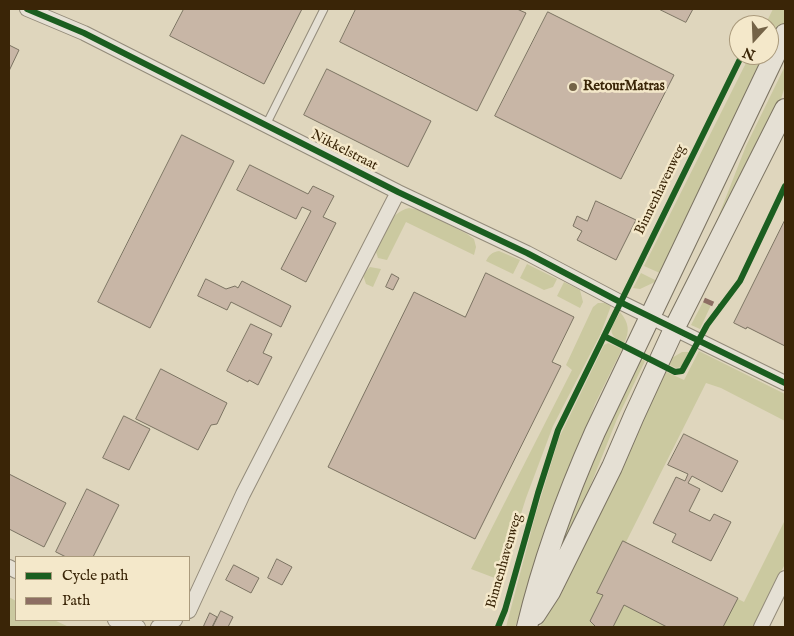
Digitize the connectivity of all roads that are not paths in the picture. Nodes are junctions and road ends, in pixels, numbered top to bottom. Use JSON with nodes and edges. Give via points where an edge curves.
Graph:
{"nodes":[{"id":1,"x":27,"y":9,"type":"edge"},
{"id":2,"x":324,"y":9,"type":"edge"},
{"id":3,"x":785,"y":34,"type":"edge"},
{"id":4,"x":785,"y":108,"type":"edge"},
{"id":5,"x":266,"y":125,"type":"junction"},
{"id":6,"x":398,"y":192,"type":"junction"},
{"id":7,"x":649,"y":316,"type":"junction"},
{"id":8,"x":674,"y":329,"type":"junction"},
{"id":9,"x":785,"y":383,"type":"edge"},
{"id":10,"x":785,"y":578,"type":"edge"},
{"id":11,"x":190,"y":608,"type":"edge"},
{"id":12,"x":117,"y":621,"type":"edge"},
{"id":13,"x":173,"y":621,"type":"edge"},
{"id":14,"x":138,"y":627,"type":"edge"},
{"id":15,"x":158,"y":627,"type":"edge"},
{"id":16,"x":527,"y":627,"type":"edge"},
{"id":17,"x":761,"y":627,"type":"edge"}],
"edges":[{"from":1,"to":5,"type":"street","name":"Nikkelstraat","via":[[84,33]]},
{"from":2,"to":5,"type":"lane"},
{"from":3,"to":7,"type":"main road"},
{"from":4,"to":8,"type":"main road"},
{"from":5,"to":6,"type":"street","name":"Nikkelstraat"},
{"from":6,"to":7,"type":"street","name":"Nikkelstraat"},
{"from":6,"to":11,"type":"street","via":[[243,494]]},
{"from":7,"to":8,"type":"street","name":"Nikkelstraat"},
{"from":7,"to":16,"type":"main road","via":[[576,476],[537,586]]},
{"from":8,"to":9,"type":"street","name":"Nikkelstraat"},
{"from":8,"to":16,"type":"main road","via":[[612,467],[550,592]]},
{"from":10,"to":17,"type":"street"},
{"from":12,"to":14,"type":"street"},
{"from":13,"to":15,"type":"street"}]}
